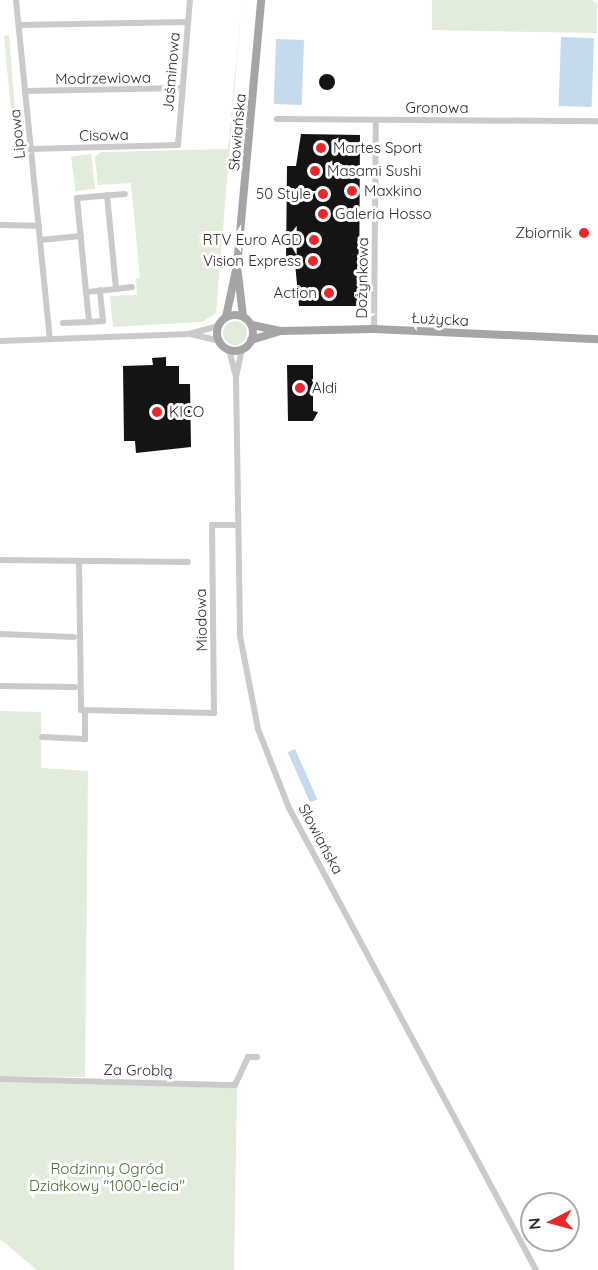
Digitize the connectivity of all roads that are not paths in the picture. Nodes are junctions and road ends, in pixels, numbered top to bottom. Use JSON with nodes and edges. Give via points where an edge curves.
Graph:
{"nodes":[{"id":1,"x":16,"y":0,"type":"edge"},
{"id":2,"x":190,"y":0,"type":"edge"},
{"id":3,"x":261,"y":0,"type":"edge"},
{"id":4,"x":188,"y":22,"type":"junction"},
{"id":5,"x":19,"y":25,"type":"junction"},
{"id":6,"x":182,"y":88,"type":"junction"},
{"id":7,"x":25,"y":91,"type":"junction"},
{"id":8,"x":276,"y":119,"type":"dead end"},
{"id":9,"x":376,"y":120,"type":"junction"},
{"id":10,"x":598,"y":121,"type":"edge"},
{"id":11,"x":178,"y":146,"type":"joint"},
{"id":12,"x":31,"y":149,"type":"junction"},
{"id":13,"x":125,"y":194,"type":"dead end"},
{"id":14,"x":107,"y":195,"type":"junction"},
{"id":15,"x":0,"y":225,"type":"edge"},
{"id":16,"x":39,"y":226,"type":"junction"},
{"id":17,"x":81,"y":236,"type":"junction"},
{"id":18,"x":40,"y":240,"type":"junction"},
{"id":19,"x":237,"y":266,"type":"junction"},
{"id":20,"x":132,"y":287,"type":"dead end"},
{"id":21,"x":116,"y":289,"type":"junction"},
{"id":22,"x":100,"y":290,"type":"junction"},
{"id":23,"x":86,"y":292,"type":"junction"},
{"id":24,"x":243,"y":316,"type":"junction"},
{"id":25,"x":226,"y":317,"type":"junction"},
{"id":26,"x":89,"y":322,"type":"junction"},
{"id":27,"x":63,"y":323,"type":"dead end"},
{"id":28,"x":252,"y":325,"type":"junction"},
{"id":29,"x":219,"y":326,"type":"junction"},
{"id":30,"x":374,"y":329,"type":"junction"},
{"id":31,"x":280,"y":331,"type":"junction"},
{"id":32,"x":189,"y":334,"type":"junction"},
{"id":33,"x":50,"y":339,"type":"junction"},
{"id":34,"x":598,"y":339,"type":"edge"},
{"id":35,"x":220,"y":340,"type":"junction"},
{"id":36,"x":251,"y":340,"type":"junction"},
{"id":37,"x":0,"y":341,"type":"edge"},
{"id":38,"x":229,"y":349,"type":"junction"},
{"id":39,"x":242,"y":349,"type":"junction"},
{"id":40,"x":236,"y":377,"type":"junction"},
{"id":41,"x":237,"y":525,"type":"junction"},
{"id":42,"x":0,"y":560,"type":"edge"},
{"id":43,"x":79,"y":561,"type":"junction"},
{"id":44,"x":188,"y":562,"type":"dead end"},
{"id":45,"x":0,"y":634,"type":"edge"},
{"id":46,"x":75,"y":637,"type":"dead end"},
{"id":47,"x":0,"y":686,"type":"edge"},
{"id":48,"x":75,"y":687,"type":"dead end"},
{"id":49,"x":85,"y":711,"type":"junction"},
{"id":50,"x":42,"y":737,"type":"dead end"},
{"id":51,"x":257,"y":1057,"type":"dead end"},
{"id":52,"x":0,"y":1079,"type":"edge"},
{"id":53,"x":536,"y":1270,"type":"edge"}],
"edges":[{"from":1,"to":5,"type":"street","name":"Lipowa"},
{"from":2,"to":4,"type":"street","name":"Jaśminowa"},
{"from":3,"to":19,"type":"main road","name":"Słowiańska"},
{"from":4,"to":5,"type":"street"},
{"from":4,"to":6,"type":"street","name":"Jaśminowa"},
{"from":5,"to":7,"type":"street","name":"Lipowa"},
{"from":6,"to":7,"type":"street","name":"Modrzewiowa"},
{"from":6,"to":11,"type":"street","name":"Jaśminowa"},
{"from":7,"to":12,"type":"street","name":"Lipowa"},
{"from":8,"to":9,"type":"street","name":"Gronowa"},
{"from":9,"to":10,"type":"street","name":"Gronowa"},
{"from":9,"to":30,"type":"street","name":"Dożynkowa"},
{"from":11,"to":12,"type":"street","name":"Cisowa"},
{"from":12,"to":16,"type":"street","name":"Lipowa"},
{"from":13,"to":14,"type":"street"},
{"from":14,"to":17,"type":"street","via":[[77,198]]},
{"from":14,"to":21,"type":"street"},
{"from":15,"to":16,"type":"street"},
{"from":16,"to":18,"type":"street","name":"Lipowa"},
{"from":17,"to":18,"type":"street"},
{"from":17,"to":23,"type":"street"},
{"from":18,"to":33,"type":"street","name":"Lipowa"},
{"from":19,"to":24,"type":"main road","name":"Słowiańska"},
{"from":19,"to":25,"type":"main road","name":"Słowiańska"},
{"from":20,"to":21,"type":"street"},
{"from":21,"to":22,"type":"street"},
{"from":22,"to":23,"type":"street"},
{"from":22,"to":26,"type":"street","via":[[103,321]]},
{"from":23,"to":26,"type":"street"},
{"from":24,"to":25,"type":"main road"},
{"from":24,"to":28,"type":"main road"},
{"from":25,"to":29,"type":"main road"},
{"from":26,"to":27,"type":"street"},
{"from":28,"to":31,"type":"main road","name":"Łużycka"},
{"from":28,"to":36,"type":"main road"},
{"from":29,"to":32,"type":"street"},
{"from":29,"to":35,"type":"main road"},
{"from":30,"to":31,"type":"main road","name":"Łużycka"},
{"from":30,"to":34,"type":"main road","name":"Łużycka"},
{"from":31,"to":36,"type":"main road","name":"Łużycka"},
{"from":32,"to":33,"type":"street"},
{"from":32,"to":35,"type":"street"},
{"from":33,"to":37,"type":"street"},
{"from":35,"to":38,"type":"main road"},
{"from":36,"to":39,"type":"main road"},
{"from":38,"to":39,"type":"main road"},
{"from":38,"to":40,"type":"street","name":"Słowiańska"},
{"from":39,"to":40,"type":"street","name":"Słowiańska"},
{"from":40,"to":41,"type":"street","name":"Słowiańska"},
{"from":41,"to":49,"type":"street","name":"Miodowa","via":[[212,525],[214,713]]},
{"from":41,"to":53,"type":"street","name":"Słowiańska","via":[[243,665],[258,729],[274,774]]},
{"from":42,"to":43,"type":"street"},
{"from":43,"to":44,"type":"street"},
{"from":43,"to":49,"type":"street","via":[[81,711]]},
{"from":45,"to":46,"type":"street"},
{"from":47,"to":48,"type":"street"},
{"from":49,"to":50,"type":"street","via":[[85,739]]},
{"from":51,"to":52,"type":"street","name":"Za Groblą","via":[[248,1057],[235,1085]]}]}
